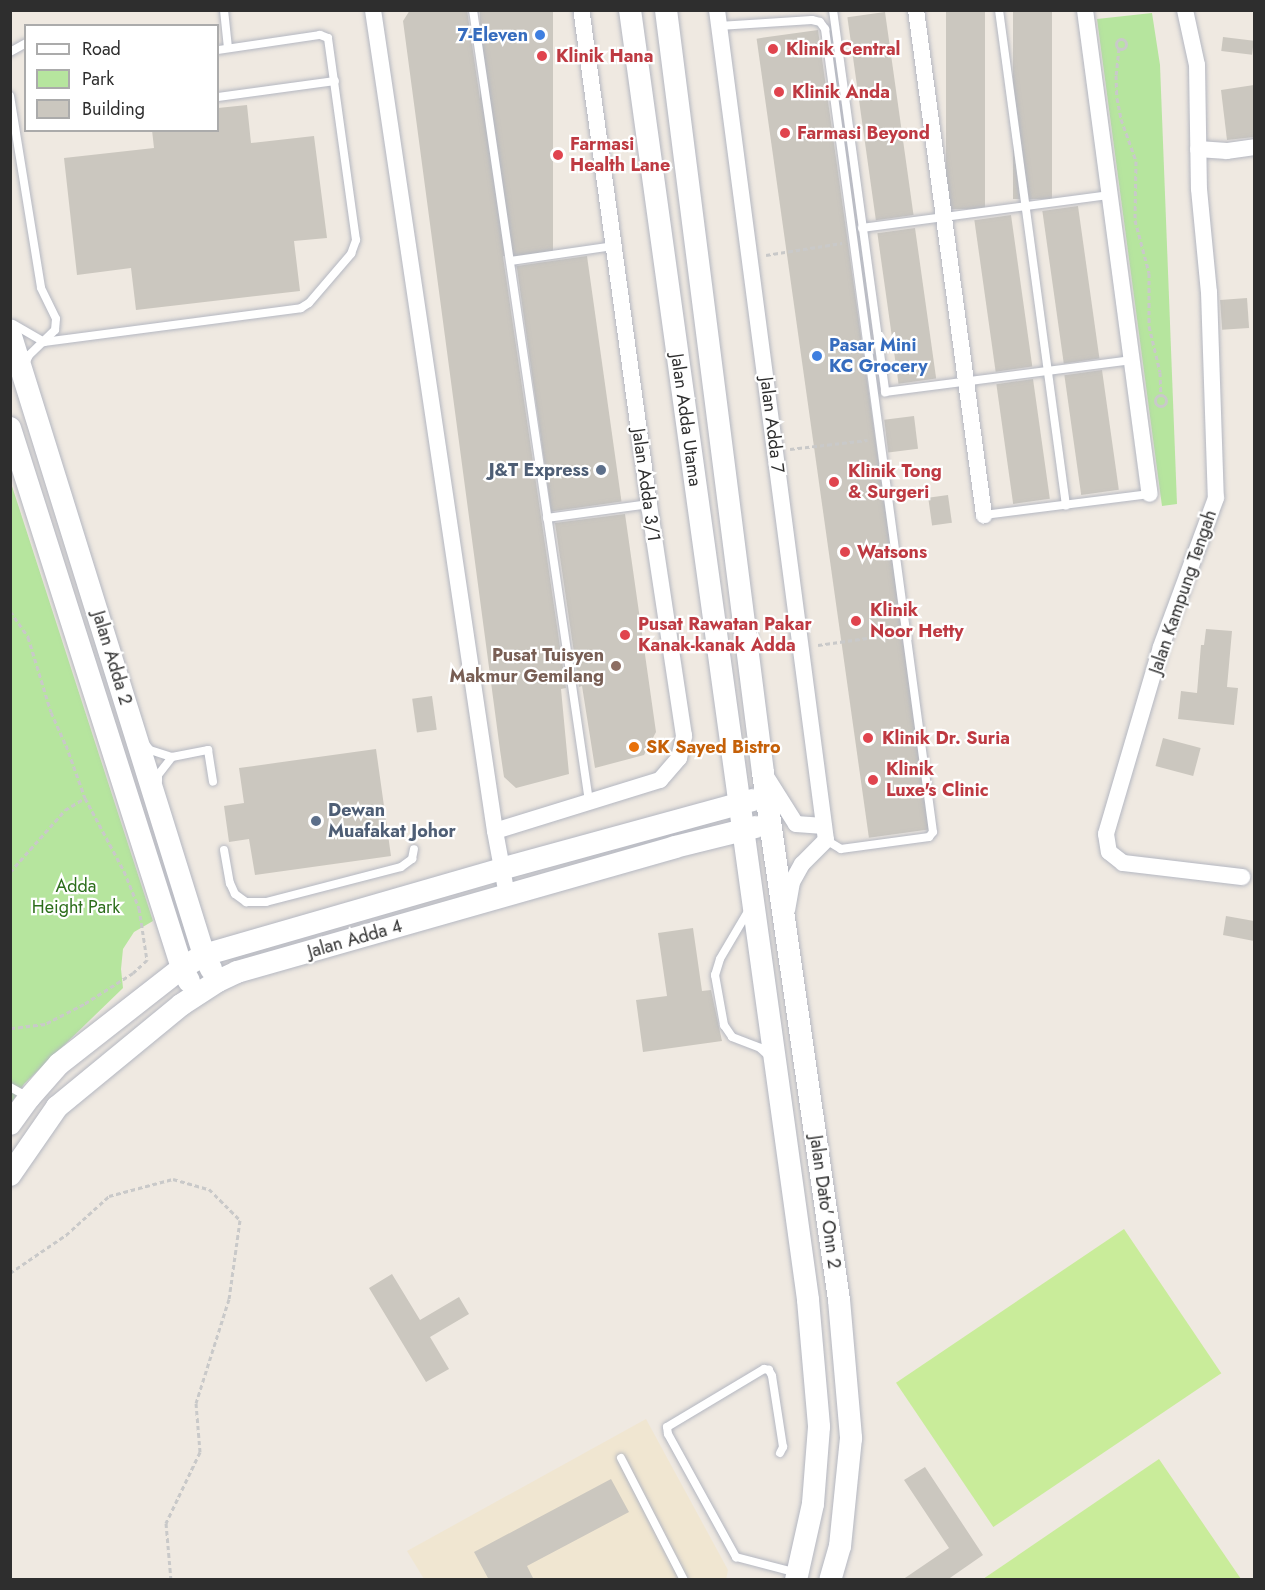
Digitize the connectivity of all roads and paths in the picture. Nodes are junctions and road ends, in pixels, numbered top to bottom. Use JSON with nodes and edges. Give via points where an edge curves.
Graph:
{"nodes":[{"id":1,"x":224,"y":10,"type":"edge"},
{"id":2,"x":373,"y":10,"type":"edge"},
{"id":3,"x":473,"y":10,"type":"edge"},
{"id":4,"x":581,"y":10,"type":"edge"},
{"id":5,"x":630,"y":10,"type":"edge"},
{"id":6,"x":666,"y":10,"type":"edge"},
{"id":7,"x":833,"y":10,"type":"edge"},
{"id":8,"x":916,"y":10,"type":"edge"},
{"id":9,"x":999,"y":10,"type":"edge"},
{"id":10,"x":1085,"y":10,"type":"edge"},
{"id":11,"x":1185,"y":10,"type":"edge"},
{"id":12,"x":718,"y":18,"type":"edge"},
{"id":13,"x":24,"y":44,"type":"edge"},
{"id":14,"x":228,"y":48,"type":"junction"},
{"id":15,"x":1119,"y":48,"type":"dead end"},
{"id":16,"x":219,"y":50,"type":"edge"},
{"id":17,"x":10,"y":52,"type":"edge"},
{"id":18,"x":335,"y":81,"type":"junction"},
{"id":19,"x":10,"y":96,"type":"edge"},
{"id":20,"x":219,"y":97,"type":"edge"},
{"id":21,"x":1254,"y":147,"type":"edge"},
{"id":22,"x":1198,"y":149,"type":"junction"},
{"id":23,"x":1110,"y":195,"type":"junction"},
{"id":24,"x":1026,"y":206,"type":"junction"},
{"id":25,"x":944,"y":217,"type":"junction"},
{"id":26,"x":862,"y":228,"type":"junction"},
{"id":27,"x":853,"y":242,"type":"junction"},
{"id":28,"x":614,"y":246,"type":"junction"},
{"id":29,"x":750,"y":257,"type":"junction"},
{"id":30,"x":511,"y":261,"type":"junction"},
{"id":31,"x":10,"y":322,"type":"edge"},
{"id":32,"x":10,"y":333,"type":"edge"},
{"id":33,"x":44,"y":342,"type":"junction"},
{"id":34,"x":1132,"y":360,"type":"junction"},
{"id":35,"x":1048,"y":370,"type":"junction"},
{"id":36,"x":23,"y":374,"type":"junction"},
{"id":37,"x":966,"y":381,"type":"junction"},
{"id":38,"x":1161,"y":396,"type":"dead end"},
{"id":39,"x":10,"y":428,"type":"edge"},
{"id":40,"x":881,"y":438,"type":"junction"},
{"id":41,"x":775,"y":451,"type":"junction"},
{"id":42,"x":1150,"y":494,"type":"joint"},
{"id":43,"x":648,"y":504,"type":"junction"},
{"id":44,"x":1066,"y":505,"type":"junction"},
{"id":45,"x":984,"y":515,"type":"joint"},
{"id":46,"x":547,"y":518,"type":"junction"},
{"id":47,"x":11,"y":612,"type":"edge"},
{"id":48,"x":906,"y":633,"type":"junction"},
{"id":49,"x":801,"y":647,"type":"junction"},
{"id":50,"x":114,"y":666,"type":"junction"},
{"id":51,"x":172,"y":756,"type":"junction"},
{"id":52,"x":763,"y":772,"type":"junction"},
{"id":53,"x":213,"y":782,"type":"dead end"},
{"id":54,"x":766,"y":797,"type":"junction"},
{"id":55,"x":85,"y":798,"type":"junction"},
{"id":56,"x":589,"y":801,"type":"junction"},
{"id":57,"x":738,"y":803,"type":"junction"},
{"id":58,"x":771,"y":825,"type":"junction"},
{"id":59,"x":742,"y":830,"type":"junction"},
{"id":60,"x":495,"y":831,"type":"junction"},
{"id":61,"x":825,"y":833,"type":"junction"},
{"id":62,"x":168,"y":840,"type":"junction"},
{"id":63,"x":414,"y":849,"type":"dead end"},
{"id":64,"x":224,"y":850,"type":"dead end"},
{"id":65,"x":501,"y":869,"type":"junction"},
{"id":66,"x":10,"y":872,"type":"edge"},
{"id":67,"x":1242,"y":877,"type":"dead end"},
{"id":68,"x":183,"y":888,"type":"junction"},
{"id":69,"x":507,"y":895,"type":"junction"},
{"id":70,"x":753,"y":904,"type":"junction"},
{"id":71,"x":784,"y":922,"type":"junction"},
{"id":72,"x":258,"y":939,"type":"junction"},
{"id":73,"x":204,"y":955,"type":"junction"},
{"id":74,"x":182,"y":969,"type":"junction"},
{"id":75,"x":218,"y":981,"type":"junction"},
{"id":76,"x":196,"y":993,"type":"junction"},
{"id":77,"x":10,"y":1023,"type":"edge"},
{"id":78,"x":11,"y":1028,"type":"edge"},
{"id":79,"x":774,"y":1062,"type":"junction"},
{"id":80,"x":20,"y":1092,"type":"edge"},
{"id":81,"x":10,"y":1124,"type":"edge"},
{"id":82,"x":10,"y":1175,"type":"edge"},
{"id":83,"x":10,"y":1273,"type":"edge"},
{"id":84,"x":780,"y":1453,"type":"dead end"},
{"id":85,"x":621,"y":1458,"type":"dead end"},
{"id":86,"x":797,"y":1576,"type":"edge"},
{"id":87,"x":171,"y":1580,"type":"edge"},
{"id":88,"x":684,"y":1580,"type":"edge"},
{"id":89,"x":830,"y":1580,"type":"edge"}],
"edges":[{"from":1,"to":14,"type":"lane"},
{"from":2,"to":60,"type":"street"},
{"from":3,"to":30,"type":"lane"},
{"from":4,"to":28,"type":"street","name":"Jalan Adda 3/1"},
{"from":5,"to":57,"type":"main road","name":"Jalan Adda Utama"},
{"from":6,"to":52,"type":"main road","name":"Jalan Adda Utama"},
{"from":7,"to":26,"type":"lane"},
{"from":8,"to":25,"type":"street"},
{"from":9,"to":24,"type":"lane"},
{"from":10,"to":23,"type":"street"},
{"from":11,"to":22,"type":"street","name":"Jalan Kampung Tengah","via":[[1197,65]]},
{"from":12,"to":27,"type":"lane","via":[[812,20],[825,29]]},
{"from":12,"to":29,"type":"street","name":"Jalan Adda 7"},
{"from":13,"to":17,"type":"lane"},
{"from":14,"to":16,"type":"lane"},
{"from":14,"to":18,"type":"lane","via":[[320,35],[328,38]]},
{"from":15,"to":38,"type":"path","via":[[1117,98],[1136,161],[1135,220],[1149,273],[1149,326],[1160,372]]},
{"from":18,"to":20,"type":"lane"},
{"from":18,"to":33,"type":"lane","via":[[356,240],[351,254],[309,303],[301,308]]},
{"from":19,"to":33,"type":"lane","via":[[41,288],[56,320],[55,330]]},
{"from":21,"to":22,"type":"street","via":[[1227,151]]},
{"from":22,"to":67,"type":"street","name":"Jalan Kampung Tengah","via":[[1209,292],[1216,498],[1161,646],[1106,834],[1109,852],[1123,863]]},
{"from":23,"to":24,"type":"lane"},
{"from":23,"to":34,"type":"street"},
{"from":24,"to":25,"type":"lane"},
{"from":24,"to":35,"type":"lane"},
{"from":25,"to":26,"type":"lane"},
{"from":25,"to":37,"type":"street"},
{"from":26,"to":37,"type":"lane","via":[[885,392]]},
{"from":27,"to":29,"type":"path"},
{"from":27,"to":40,"type":"lane"},
{"from":28,"to":30,"type":"lane"},
{"from":28,"to":43,"type":"street","name":"Jalan Adda 3/1"},
{"from":29,"to":41,"type":"street","name":"Jalan Adda 7"},
{"from":30,"to":46,"type":"lane"},
{"from":31,"to":33,"type":"lane"},
{"from":32,"to":36,"type":"main road","name":"Jalan Adda 2"},
{"from":33,"to":36,"type":"lane","via":[[29,355]]},
{"from":34,"to":35,"type":"lane"},
{"from":34,"to":42,"type":"street"},
{"from":35,"to":37,"type":"lane"},
{"from":35,"to":44,"type":"lane"},
{"from":36,"to":50,"type":"main road","name":"Jalan Adda 2"},
{"from":37,"to":45,"type":"street"},
{"from":39,"to":74,"type":"main road","name":"Jalan Adda 2"},
{"from":40,"to":41,"type":"path"},
{"from":40,"to":48,"type":"lane"},
{"from":41,"to":49,"type":"street","name":"Jalan Adda 7"},
{"from":42,"to":44,"type":"lane"},
{"from":43,"to":46,"type":"lane"},
{"from":43,"to":56,"type":"street","name":"Jalan Adda 3/1","via":[[684,736],[679,758],[660,780]]},
{"from":44,"to":45,"type":"lane"},
{"from":46,"to":56,"type":"lane"},
{"from":47,"to":55,"type":"path","via":[[28,637],[51,712]]},
{"from":48,"to":49,"type":"path"},
{"from":48,"to":61,"type":"lane","via":[[932,836],[841,849]]},
{"from":49,"to":61,"type":"street","name":"Jalan Adda 7"},
{"from":50,"to":51,"type":"lane","via":[[126,678],[144,742],[150,750]]},
{"from":50,"to":62,"type":"main road","name":"Jalan Adda 2"},
{"from":51,"to":53,"type":"lane","via":[[208,750]]},
{"from":51,"to":62,"type":"lane","via":[[158,775]]},
{"from":52,"to":54,"type":"main road","name":"Jalan Adda Utama"},
{"from":52,"to":61,"type":"street","via":[[796,824]]},
{"from":54,"to":57,"type":"main road","name":"Jalan Adda 4"},
{"from":54,"to":58,"type":"main road","name":"Jalan Adda Utama"},
{"from":55,"to":66,"type":"path","via":[[65,810]]},
{"from":55,"to":78,"type":"path","via":[[135,899],[147,960],[84,1004],[45,1024]]},
{"from":56,"to":60,"type":"street","name":"Jalan Adda 3/1"},
{"from":57,"to":59,"type":"main road","name":"Jalan Adda Utama"},
{"from":57,"to":65,"type":"main road","name":"Jalan Adda 4"},
{"from":58,"to":59,"type":"main road","name":"Jalan Adda 4"},
{"from":58,"to":71,"type":"main road","name":"Jalan Dato' Onn 2"},
{"from":59,"to":69,"type":"main road","name":"Jalan Adda 4"},
{"from":59,"to":70,"type":"main road","name":"Jalan Dato' Onn 2"},
{"from":60,"to":65,"type":"street"},
{"from":61,"to":71,"type":"street","via":[[792,882]]},
{"from":62,"to":68,"type":"main road","name":"Jalan Adda 2"},
{"from":63,"to":64,"type":"lane","via":[[412,859],[401,867],[266,902],[246,902],[235,894]]},
{"from":65,"to":69,"type":"street"},
{"from":65,"to":72,"type":"main road","name":"Jalan Adda 4"},
{"from":68,"to":72,"type":"main road","via":[[204,927],[214,936]]},
{"from":68,"to":73,"type":"main road","name":"Jalan Adda 2"},
{"from":69,"to":75,"type":"main road","name":"Jalan Adda 4","via":[[237,972]]},
{"from":70,"to":79,"type":"main road","name":"Jalan Dato' Onn 2"},
{"from":70,"to":79,"type":"lane","via":[[720,959],[715,975],[724,1025],[732,1037],[760,1048]]},
{"from":71,"to":89,"type":"main road","name":"Jalan Dato' Onn 2","via":[[839,1300],[851,1438],[840,1546]]},
{"from":72,"to":73,"type":"main road","name":"Jalan Adda 4"},
{"from":73,"to":74,"type":"main road","name":"Jalan Adda 4"},
{"from":73,"to":75,"type":"main road","name":"Jalan Adda 2"},
{"from":74,"to":76,"type":"main road","name":"Jalan Adda 2"},
{"from":74,"to":80,"type":"main road","name":"Jalan Adda 4"},
{"from":75,"to":76,"type":"main road","name":"Jalan Adda 4"},
{"from":76,"to":82,"type":"main road","name":"Jalan Adda 4","via":[[57,1107]]},
{"from":77,"to":78,"type":"path"},
{"from":79,"to":86,"type":"main road","name":"Jalan Dato' Onn 2","via":[[808,1300],[819,1427],[813,1504]]},
{"from":80,"to":81,"type":"main road","name":"Jalan Adda 4"},
{"from":83,"to":87,"type":"path","via":[[66,1235],[109,1197],[173,1179],[209,1189],[240,1220],[229,1299],[196,1403],[200,1452],[166,1523]]},
{"from":84,"to":86,"type":"lane","via":[[783,1447],[770,1370],[764,1369],[667,1427],[736,1557]]},
{"from":85,"to":88,"type":"lane"}]}
